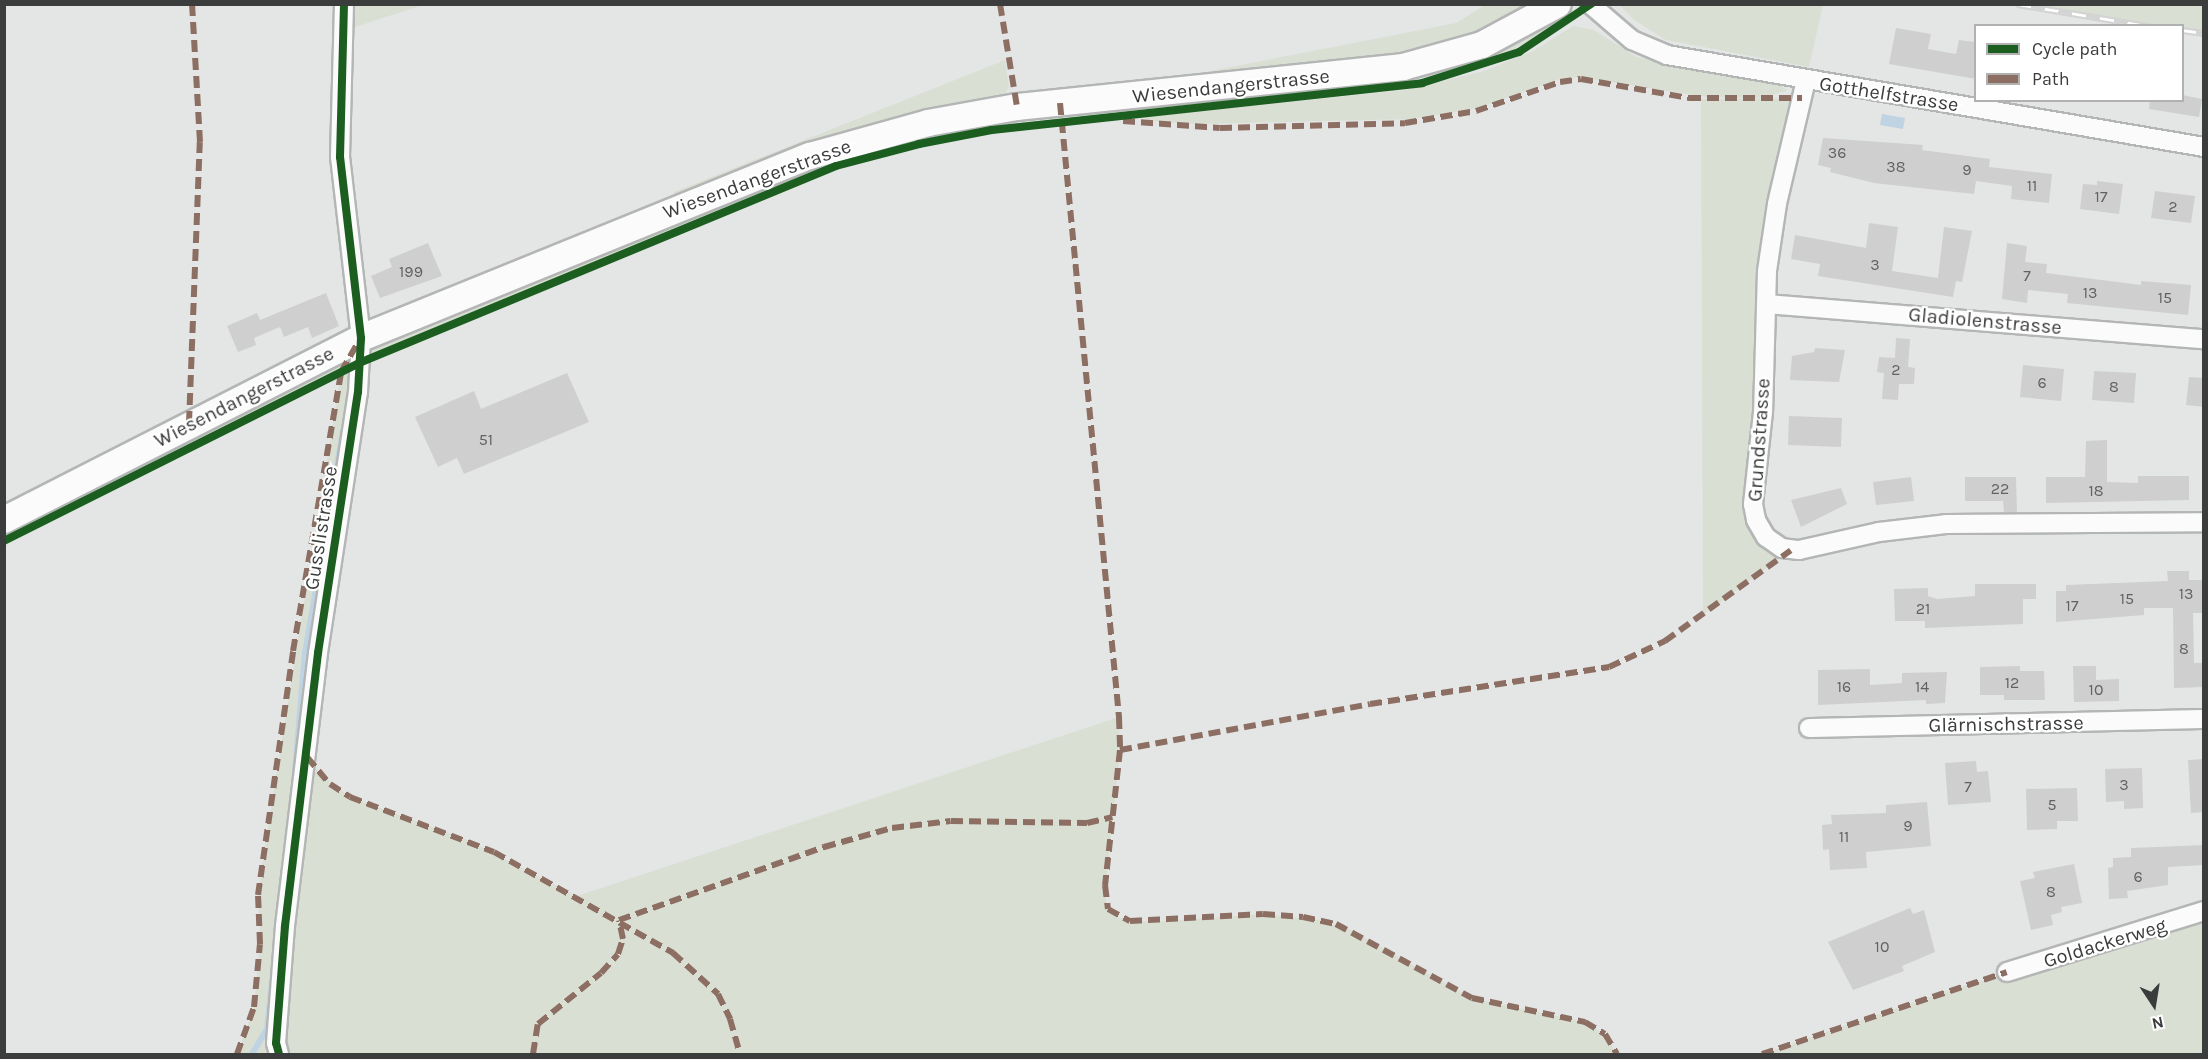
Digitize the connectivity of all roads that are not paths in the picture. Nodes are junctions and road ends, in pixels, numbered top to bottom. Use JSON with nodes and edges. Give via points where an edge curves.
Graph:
{"nodes":[{"id":1,"x":344,"y":4,"type":"edge"},
{"id":2,"x":1558,"y":4,"type":"edge"},
{"id":3,"x":1590,"y":4,"type":"edge"},
{"id":4,"x":1806,"y":80,"type":"junction"},
{"id":5,"x":2204,"y":147,"type":"edge"},
{"id":6,"x":1766,"y":304,"type":"junction"},
{"id":7,"x":361,"y":339,"type":"junction"},
{"id":8,"x":2204,"y":339,"type":"edge"},
{"id":9,"x":4,"y":520,"type":"edge"},
{"id":10,"x":2204,"y":522,"type":"edge"},
{"id":11,"x":2204,"y":719,"type":"edge"},
{"id":12,"x":1809,"y":728,"type":"dead end"},
{"id":13,"x":2204,"y":911,"type":"edge"},
{"id":14,"x":2007,"y":972,"type":"dead end"},
{"id":15,"x":279,"y":1054,"type":"edge"}],
"edges":[{"from":1,"to":7,"type":"street","name":"Gusslistrasse","via":[[340,157]]},
{"from":2,"to":7,"type":"main road","name":"Wiesendangerstrasse","via":[[1482,45],[1403,67],[1017,107],[860,141],[689,203]]},
{"from":3,"to":4,"type":"street","name":"Gotthelfstrasse","via":[[1623,35],[1658,53]]},
{"from":4,"to":5,"type":"street","name":"Gotthelfstrasse"},
{"from":4,"to":6,"type":"street","name":"Grundstrasse","via":[[1775,212]]},
{"from":6,"to":8,"type":"street","name":"Gladiolenstrasse"},
{"from":6,"to":10,"type":"street","name":"Grundstrasse","via":[[1763,412],[1753,504],[1760,529],[1782,548],[1807,549],[1879,532],[1946,524]]},
{"from":7,"to":9,"type":"main road","name":"Wiesendangerstrasse"},
{"from":7,"to":15,"type":"street","name":"Gusslistrasse","via":[[358,392],[318,653],[285,926],[276,1044]]},
{"from":11,"to":12,"type":"street","name":"Glärnischstrasse"},
{"from":13,"to":14,"type":"street","name":"Goldackerweg"}]}
